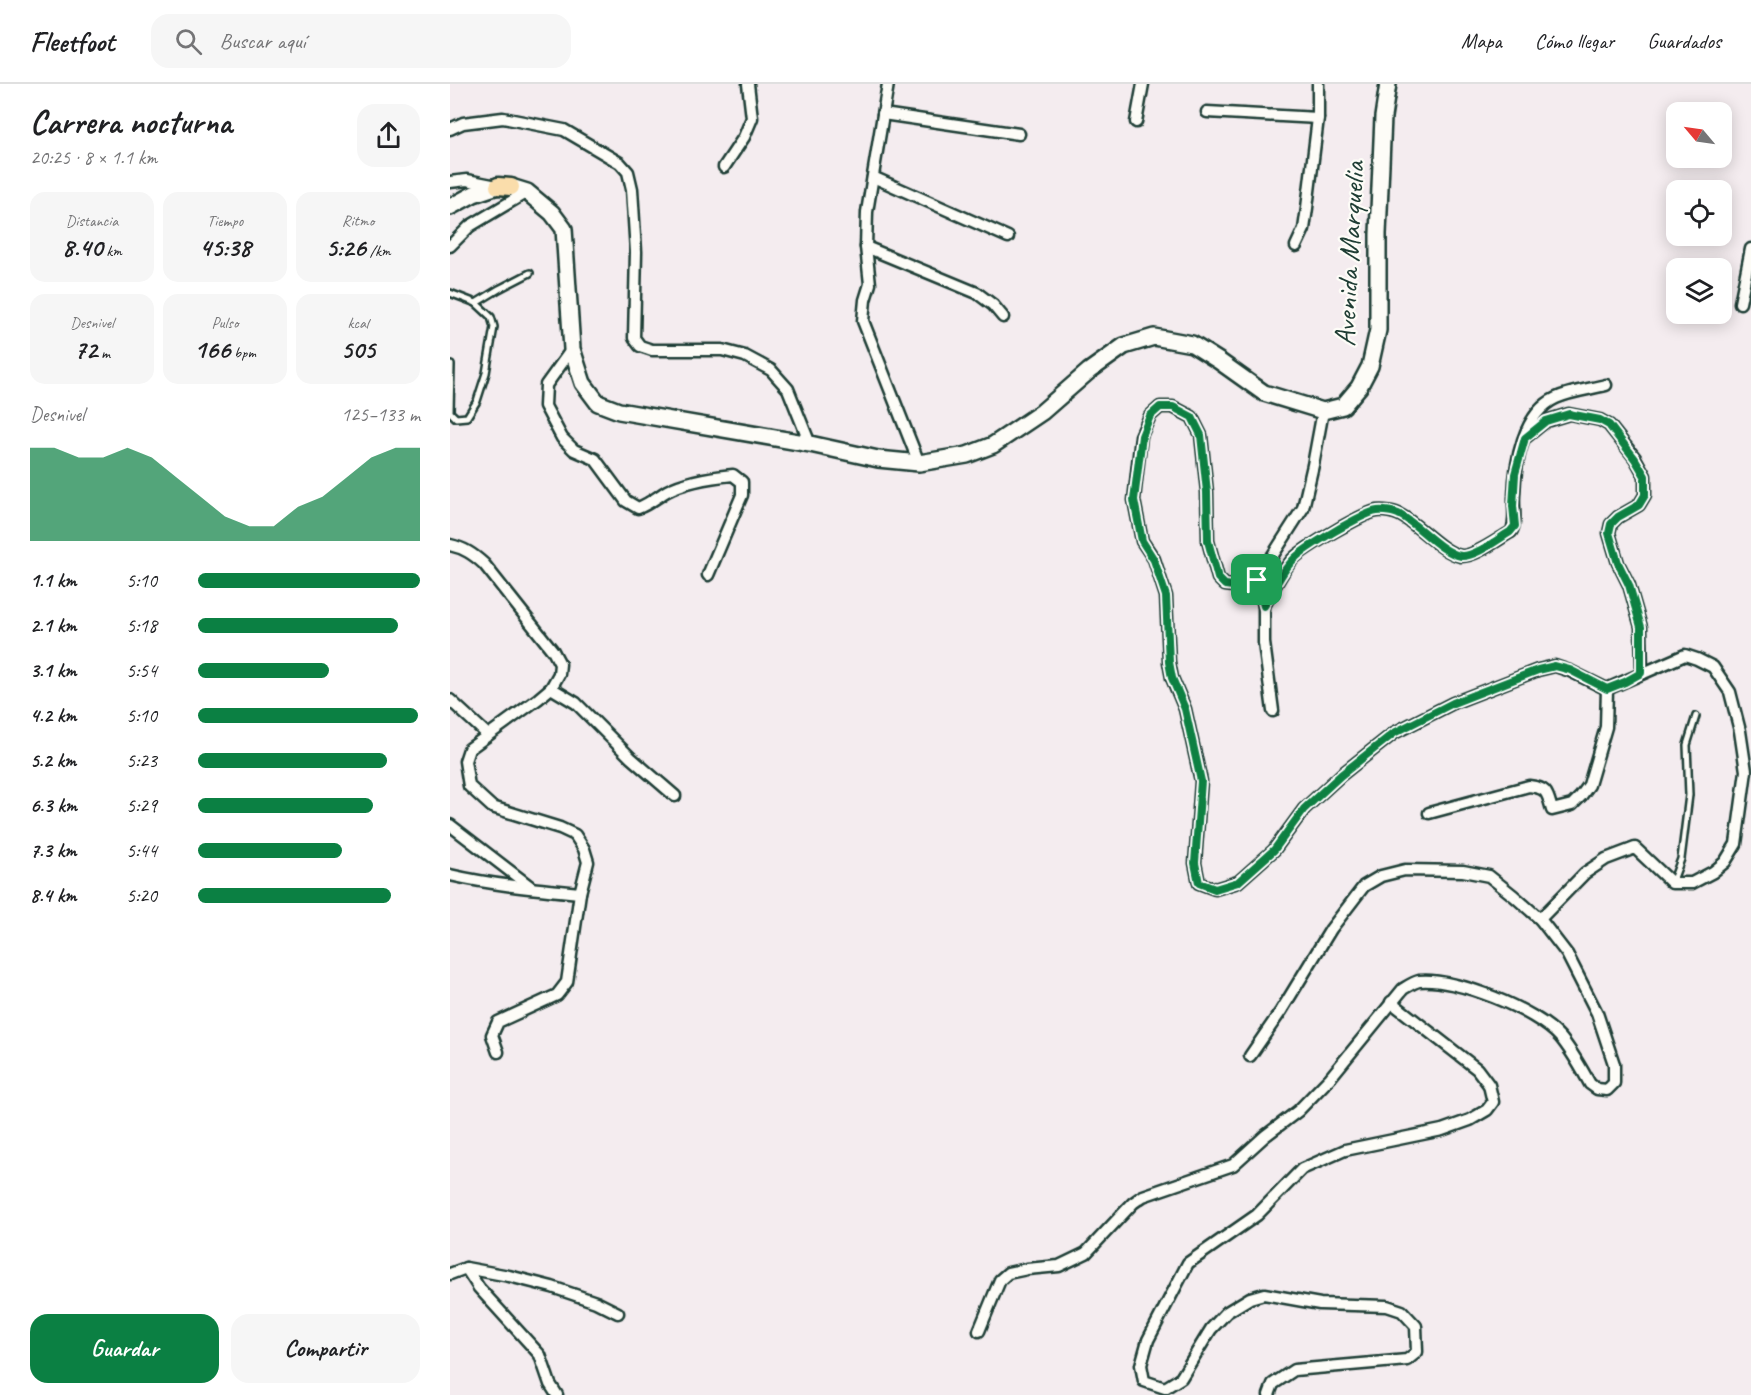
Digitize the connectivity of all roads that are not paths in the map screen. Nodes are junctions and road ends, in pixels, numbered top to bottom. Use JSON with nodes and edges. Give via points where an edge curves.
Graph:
{"nodes":[{"id":1,"x":748,"y":84,"type":"edge"},
{"id":2,"x":888,"y":84,"type":"edge"},
{"id":3,"x":1143,"y":84,"type":"edge"},
{"id":4,"x":1318,"y":84,"type":"edge"},
{"id":5,"x":1388,"y":84,"type":"edge"},
{"id":6,"x":1207,"y":112,"type":"dead end"},
{"id":7,"x":883,"y":114,"type":"junction"},
{"id":8,"x":1318,"y":118,"type":"junction"},
{"id":9,"x":1136,"y":122,"type":"dead end"},
{"id":10,"x":450,"y":129,"type":"edge"},
{"id":11,"x":1019,"y":134,"type":"dead end"},
{"id":12,"x":724,"y":167,"type":"dead end"},
{"id":13,"x":873,"y":177,"type":"junction"},
{"id":14,"x":450,"y":182,"type":"edge"},
{"id":15,"x":512,"y":189,"type":"junction"},
{"id":16,"x":450,"y":207,"type":"edge"},
{"id":17,"x":1008,"y":237,"type":"dead end"},
{"id":18,"x":450,"y":246,"type":"edge"},
{"id":19,"x":1296,"y":246,"type":"dead end"},
{"id":20,"x":866,"y":247,"type":"junction"},
{"id":21,"x":1751,"y":249,"type":"edge"},
{"id":22,"x":530,"y":273,"type":"dead end"},
{"id":23,"x":450,"y":293,"type":"edge"},
{"id":24,"x":477,"y":303,"type":"junction"},
{"id":25,"x":1740,"y":303,"type":"dead end"},
{"id":26,"x":1003,"y":317,"type":"dead end"},
{"id":27,"x":572,"y":349,"type":"junction"},
{"id":28,"x":451,"y":364,"type":"edge"},
{"id":29,"x":1606,"y":385,"type":"dead end"},
{"id":30,"x":1323,"y":411,"type":"junction"},
{"id":31,"x":1525,"y":438,"type":"junction"},
{"id":32,"x":810,"y":444,"type":"junction"},
{"id":33,"x":919,"y":463,"type":"junction"},
{"id":34,"x":450,"y":545,"type":"edge"},
{"id":35,"x":708,"y":575,"type":"dead end"},
{"id":36,"x":1257,"y":580,"type":"junction"},
{"id":37,"x":1264,"y":606,"type":"junction"},
{"id":38,"x":1641,"y":673,"type":"junction"},
{"id":39,"x":551,"y":688,"type":"junction"},
{"id":40,"x":1607,"y":689,"type":"junction"},
{"id":41,"x":450,"y":700,"type":"edge"},
{"id":42,"x":1273,"y":711,"type":"dead end"},
{"id":43,"x":1696,"y":716,"type":"dead end"},
{"id":44,"x":488,"y":735,"type":"junction"},
{"id":45,"x":675,"y":796,"type":"dead end"},
{"id":46,"x":1429,"y":813,"type":"dead end"},
{"id":47,"x":450,"y":825,"type":"edge"},
{"id":48,"x":450,"y":875,"type":"edge"},
{"id":49,"x":1672,"y":883,"type":"junction"},
{"id":50,"x":533,"y":889,"type":"junction"},
{"id":51,"x":580,"y":893,"type":"junction"},
{"id":52,"x":1540,"y":919,"type":"junction"},
{"id":53,"x":1392,"y":1002,"type":"junction"},
{"id":54,"x":498,"y":1052,"type":"dead end"},
{"id":55,"x":1250,"y":1056,"type":"dead end"},
{"id":56,"x":466,"y":1268,"type":"junction"},
{"id":57,"x":450,"y":1274,"type":"edge"},
{"id":58,"x":618,"y":1313,"type":"dead end"},
{"id":59,"x":979,"y":1331,"type":"dead end"},
{"id":60,"x":557,"y":1395,"type":"edge"},
{"id":61,"x":1267,"y":1395,"type":"edge"}],
"edges":[{"from":1,"to":12,"type":"street","via":[[752,118]]},
{"from":2,"to":7,"type":"street"},
{"from":3,"to":9,"type":"street"},
{"from":4,"to":8,"type":"street"},
{"from":5,"to":30,"type":"main road","name":"Avenida Marquelia","via":[[1383,117],[1378,330],[1370,366],[1359,387],[1343,406]]},
{"from":6,"to":8,"type":"street"},
{"from":7,"to":11,"type":"street"},
{"from":7,"to":13,"type":"street"},
{"from":8,"to":19,"type":"street","via":[[1304,229]]},
{"from":10,"to":32,"type":"street","via":[[463,123],[503,118],[554,128],[620,163],[628,172],[632,189],[636,252],[634,338],[640,346],[652,350],[722,350],[745,356],[771,370],[788,389]]},
{"from":13,"to":17,"type":"street"},
{"from":13,"to":20,"type":"street"},
{"from":14,"to":15,"type":"street","via":[[466,180]]},
{"from":15,"to":16,"type":"main road","via":[[474,194]]},
{"from":15,"to":18,"type":"street"},
{"from":15,"to":27,"type":"main road","via":[[552,213],[564,229]]},
{"from":20,"to":26,"type":"street","via":[[977,293]]},
{"from":20,"to":33,"type":"street","via":[[870,284],[863,321]]},
{"from":21,"to":25,"type":"street"},
{"from":22,"to":24,"type":"lane"},
{"from":23,"to":24,"type":"lane"},
{"from":24,"to":28,"type":"lane","via":[[491,317],[494,327],[486,373],[467,417],[456,418],[450,412]]},
{"from":27,"to":32,"type":"main road","via":[[583,383],[598,403],[619,411]]},
{"from":27,"to":35,"type":"street","via":[[546,385],[544,406],[562,438],[574,450],[595,459],[626,501],[638,508],[668,491],[709,477],[733,475],[742,482],[742,495]]},
{"from":29,"to":31,"type":"street","via":[[1558,397],[1544,405],[1530,423]]},
{"from":30,"to":33,"type":"main road","via":[[1264,393],[1192,344],[1154,337],[1124,346],[1042,412],[993,445],[967,455]]},
{"from":30,"to":36,"type":"street","via":[[1303,508]]},
{"from":31,"to":37,"type":"street","via":[[1515,474],[1515,526],[1510,532],[1471,555],[1462,556],[1451,553],[1399,514],[1378,511],[1295,557]]},
{"from":31,"to":38,"type":"street","via":[[1546,421],[1569,414],[1600,420],[1609,425],[1645,476],[1645,495],[1639,505],[1618,517],[1609,533],[1641,627]]},
{"from":32,"to":33,"type":"main road","via":[[878,459]]},
{"from":34,"to":39,"type":"street","via":[[462,547],[484,564],[554,651],[560,664]]},
{"from":36,"to":37,"type":"street"},
{"from":36,"to":40,"type":"street","via":[[1241,587],[1225,585],[1218,578],[1208,541],[1201,435],[1192,417],[1173,407],[1160,407],[1150,416],[1142,436],[1134,500],[1142,541],[1154,560],[1166,596],[1172,678],[1185,709],[1201,781],[1195,863],[1199,883],[1215,889],[1238,882],[1274,850],[1304,809],[1394,733],[1453,703],[1555,666]]},
{"from":37,"to":42,"type":"street","via":[[1264,643]]},
{"from":38,"to":40,"type":"street"},
{"from":38,"to":49,"type":"street","via":[[1685,655],[1713,667],[1730,692],[1746,771],[1736,844],[1725,862],[1692,883]]},
{"from":39,"to":44,"type":"street"},
{"from":39,"to":45,"type":"street","via":[[576,703]]},
{"from":40,"to":46,"type":"street","via":[[1606,727],[1589,785],[1572,805],[1552,810],[1547,792],[1529,786]]},
{"from":41,"to":44,"type":"street"},
{"from":43,"to":49,"type":"lane","via":[[1687,745],[1689,795],[1681,859]]},
{"from":44,"to":51,"type":"street","via":[[469,749],[465,761],[469,786],[492,807],[575,835],[588,862]]},
{"from":47,"to":50,"type":"street"},
{"from":48,"to":50,"type":"street"},
{"from":49,"to":52,"type":"street","via":[[1635,848],[1606,859],[1585,873]]},
{"from":50,"to":51,"type":"street"},
{"from":51,"to":54,"type":"street","via":[[567,982],[557,995],[498,1022],[492,1035]]},
{"from":52,"to":53,"type":"street","via":[[1567,954],[1597,1013],[1614,1064],[1614,1083],[1607,1090],[1590,1084],[1559,1036],[1539,1019],[1501,999],[1459,986],[1417,981]]},
{"from":52,"to":55,"type":"street","via":[[1488,876],[1463,871],[1405,870],[1381,876],[1364,886],[1331,929]]},
{"from":53,"to":59,"type":"street","via":[[1298,1111],[1233,1165],[1143,1196],[1086,1253],[1059,1266],[1008,1273],[1000,1280]]},
{"from":53,"to":61,"type":"street","via":[[1478,1069],[1489,1085],[1493,1102],[1487,1110],[1442,1130],[1345,1150],[1302,1169],[1257,1215],[1188,1263],[1148,1340],[1141,1365],[1144,1382],[1165,1388],[1181,1378],[1211,1329],[1227,1312],[1264,1294],[1320,1304],[1387,1306],[1402,1311],[1416,1326],[1417,1352],[1407,1360],[1294,1370],[1273,1384]]},
{"from":56,"to":57,"type":"street"},
{"from":56,"to":58,"type":"street","via":[[552,1287]]},
{"from":56,"to":60,"type":"street","via":[[540,1355]]}]}
